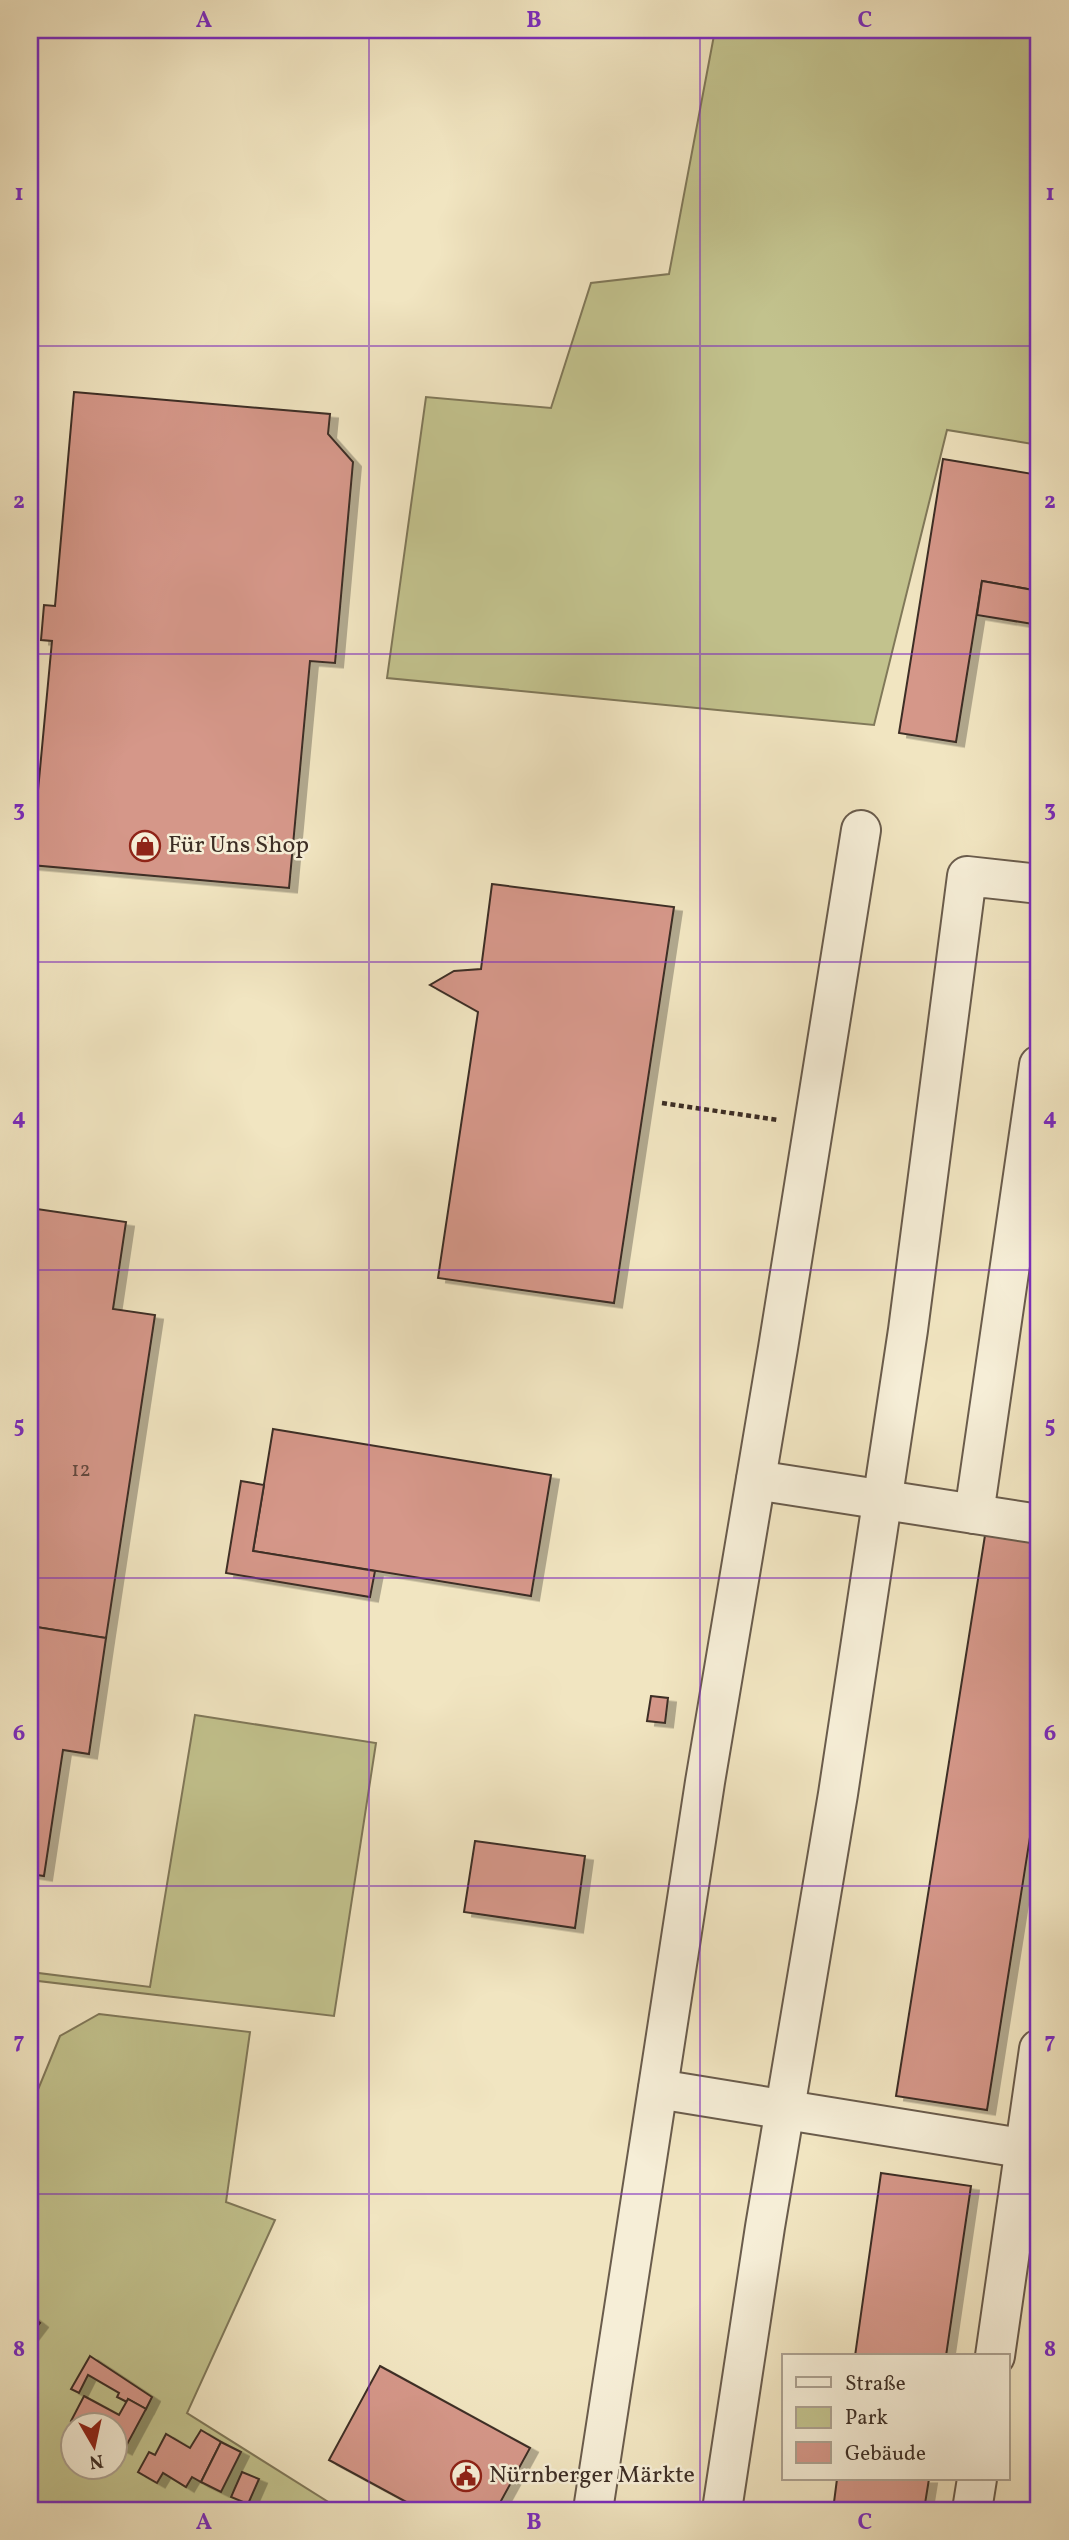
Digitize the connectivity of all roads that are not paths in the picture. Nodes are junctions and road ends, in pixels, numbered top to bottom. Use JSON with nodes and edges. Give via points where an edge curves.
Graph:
{"nodes":[{"id":1,"x":861,"y":831,"type":"dead end"},
{"id":2,"x":1039,"y":884,"type":"edge"},
{"id":3,"x":1039,"y":1065,"type":"edge"},
{"id":4,"x":756,"y":1480,"type":"junction"},
{"id":5,"x":882,"y":1500,"type":"junction"},
{"id":6,"x":974,"y":1514,"type":"junction"},
{"id":7,"x":1039,"y":1524,"type":"edge"},
{"id":8,"x":1039,"y":2049,"type":"edge"},
{"id":9,"x":658,"y":2089,"type":"junction"},
{"id":10,"x":786,"y":2109,"type":"junction"},
{"id":11,"x":1032,"y":2150,"type":"edge"},
{"id":12,"x":995,"y":2354,"type":"edge"},
{"id":13,"x":977,"y":2480,"type":"edge"},
{"id":14,"x":593,"y":2510,"type":"edge"},
{"id":15,"x":722,"y":2510,"type":"edge"},
{"id":16,"x":972,"y":2510,"type":"edge"}],
"edges":[{"from":1,"to":4,"type":"lane"},
{"from":2,"to":5,"type":"lane","via":[[967,876]]},
{"from":3,"to":6,"type":"lane"},
{"from":4,"to":5,"type":"lane"},
{"from":4,"to":9,"type":"lane"},
{"from":5,"to":6,"type":"lane"},
{"from":5,"to":10,"type":"lane"},
{"from":6,"to":7,"type":"lane"},
{"from":8,"to":11,"type":"lane"},
{"from":9,"to":10,"type":"lane"},
{"from":9,"to":14,"type":"lane"},
{"from":10,"to":11,"type":"lane"},
{"from":10,"to":15,"type":"lane"},
{"from":11,"to":12,"type":"lane"},
{"from":13,"to":16,"type":"lane"}]}
